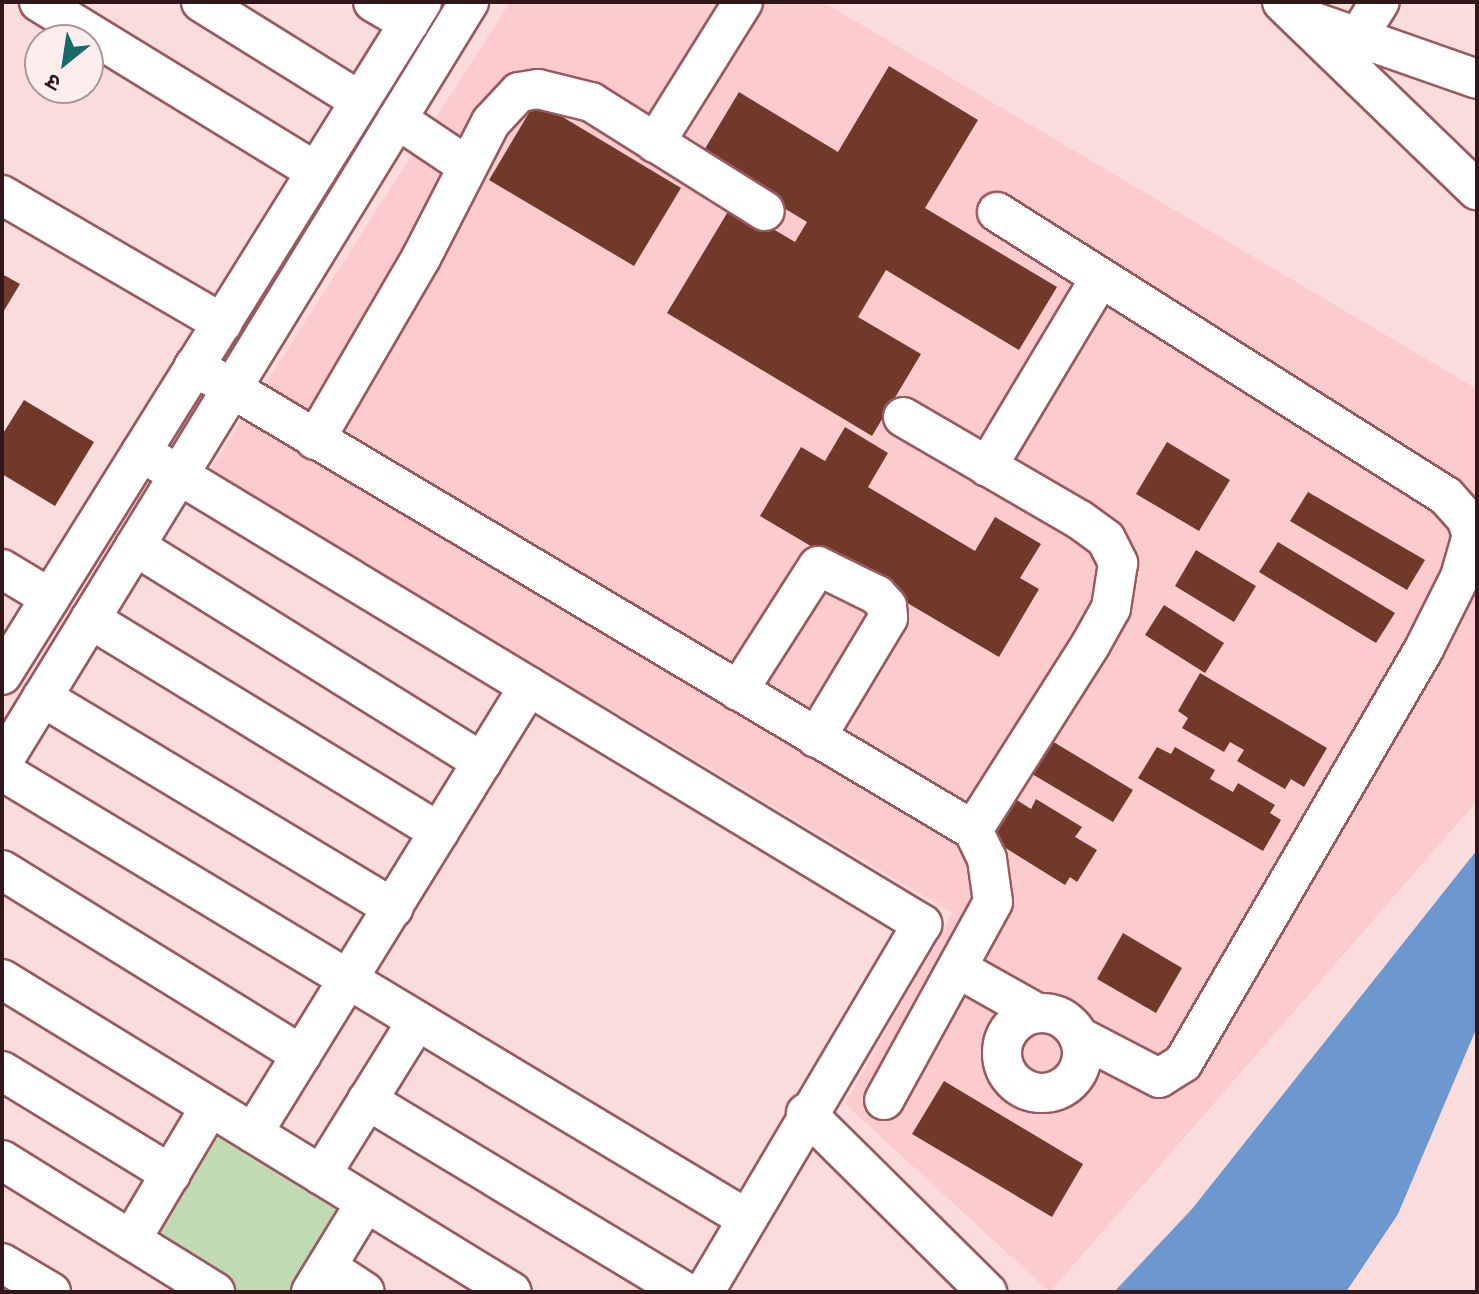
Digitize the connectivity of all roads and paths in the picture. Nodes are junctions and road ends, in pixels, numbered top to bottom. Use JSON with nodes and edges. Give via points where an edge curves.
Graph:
{"nodes":[{"id":1,"x":39,"y":2,"type":"edge"},
{"id":2,"x":201,"y":2,"type":"edge"},
{"id":3,"x":373,"y":2,"type":"edge"},
{"id":4,"x":469,"y":2,"type":"edge"},
{"id":5,"x":743,"y":2,"type":"edge"},
{"id":6,"x":1380,"y":2,"type":"edge"},
{"id":7,"x":1290,"y":9,"type":"edge"},
{"id":8,"x":415,"y":13,"type":"edge"},
{"id":9,"x":1359,"y":35,"type":"junction"},
{"id":10,"x":1477,"y":79,"type":"edge"},
{"id":11,"x":360,"y":101,"type":"junction"},
{"id":12,"x":397,"y":119,"type":"junction"},
{"id":13,"x":655,"y":143,"type":"junction"},
{"id":14,"x":467,"y":166,"type":"junction"},
{"id":15,"x":316,"y":172,"type":"junction"},
{"id":16,"x":1477,"y":190,"type":"edge"},
{"id":17,"x":2,"y":195,"type":"edge"},
{"id":18,"x":765,"y":211,"type":"dead end"},
{"id":19,"x":997,"y":212,"type":"dead end"},
{"id":20,"x":283,"y":226,"type":"junction"},
{"id":21,"x":319,"y":246,"type":"junction"},
{"id":22,"x":1100,"y":278,"type":"junction"},
{"id":23,"x":222,"y":323,"type":"junction"},
{"id":24,"x":194,"y":366,"type":"junction"},
{"id":25,"x":232,"y":389,"type":"junction"},
{"id":26,"x":903,"y":417,"type":"dead end"},
{"id":27,"x":315,"y":440,"type":"junction"},
{"id":28,"x":141,"y":452,"type":"junction"},
{"id":29,"x":987,"y":467,"type":"junction"},
{"id":30,"x":179,"y":475,"type":"junction"},
{"id":31,"x":115,"y":494,"type":"junction"},
{"id":32,"x":144,"y":532,"type":"junction"},
{"id":33,"x":2,"y":569,"type":"edge"},
{"id":34,"x":50,"y":598,"type":"junction"},
{"id":35,"x":90,"y":619,"type":"junction"},
{"id":36,"x":3,"y":672,"type":"edge"},
{"id":37,"x":529,"y":686,"type":"junction"},
{"id":38,"x":738,"y":691,"type":"junction"},
{"id":39,"x":42,"y":697,"type":"junction"},
{"id":40,"x":816,"y":738,"type":"junction"},
{"id":41,"x":482,"y":762,"type":"junction"},
{"id":42,"x":2,"y":763,"type":"edge"},
{"id":43,"x":2,"y":771,"type":"edge"},
{"id":44,"x":973,"y":830,"type":"junction"},
{"id":45,"x":439,"y":832,"type":"junction"},
{"id":46,"x":2,"y":870,"type":"edge"},
{"id":47,"x":393,"y":908,"type":"junction"},
{"id":48,"x":957,"y":968,"type":"junction"},
{"id":49,"x":2,"y":979,"type":"edge"},
{"id":50,"x":348,"y":979,"type":"junction"},
{"id":51,"x":1037,"y":1013,"type":"junction"},
{"id":52,"x":417,"y":1021,"type":"junction"},
{"id":53,"x":1078,"y":1036,"type":"junction"},
{"id":54,"x":302,"y":1055,"type":"junction"},
{"id":55,"x":2,"y":1071,"type":"edge"},
{"id":56,"x":367,"y":1100,"type":"junction"},
{"id":57,"x":884,"y":1100,"type":"dead end"},
{"id":58,"x":210,"y":1107,"type":"junction"},
{"id":59,"x":806,"y":1113,"type":"junction"},
{"id":60,"x":253,"y":1133,"type":"junction"},
{"id":61,"x":2,"y":1160,"type":"edge"},
{"id":62,"x":171,"y":1174,"type":"junction"},
{"id":63,"x":321,"y":1175,"type":"junction"},
{"id":64,"x":366,"y":1202,"type":"junction"},
{"id":65,"x":747,"y":1219,"type":"junction"},
{"id":66,"x":131,"y":1240,"type":"junction"},
{"id":67,"x":2,"y":1263,"type":"edge"},
{"id":68,"x":161,"y":1278,"type":"edge"},
{"id":69,"x":319,"y":1279,"type":"edge"},
{"id":70,"x":51,"y":1292,"type":"edge"},
{"id":71,"x":215,"y":1292,"type":"edge"},
{"id":72,"x":365,"y":1292,"type":"edge"},
{"id":73,"x":512,"y":1292,"type":"edge"},
{"id":74,"x":685,"y":1292,"type":"edge"},
{"id":75,"x":704,"y":1292,"type":"edge"},
{"id":76,"x":987,"y":1292,"type":"edge"}],
"edges":[{"from":1,"to":15,"type":"street"},
{"from":2,"to":11,"type":"street"},
{"from":3,"to":8,"type":"street"},
{"from":4,"to":12,"type":"street"},
{"from":5,"to":13,"type":"street"},
{"from":6,"to":9,"type":"street"},
{"from":7,"to":9,"type":"street"},
{"from":7,"to":16,"type":"street"},
{"from":8,"to":11,"type":"street"},
{"from":9,"to":10,"type":"street"},
{"from":11,"to":15,"type":"street"},
{"from":12,"to":14,"type":"street"},
{"from":12,"to":21,"type":"street"},
{"from":13,"to":14,"type":"street","via":[[591,102],[538,89],[519,92],[502,105]]},
{"from":13,"to":18,"type":"street"},
{"from":14,"to":27,"type":"street","via":[[421,258]]},
{"from":15,"to":20,"type":"street"},
{"from":17,"to":23,"type":"street"},
{"from":19,"to":22,"type":"street"},
{"from":20,"to":21,"type":"street"},
{"from":20,"to":23,"type":"street"},
{"from":21,"to":25,"type":"street"},
{"from":22,"to":29,"type":"street"},
{"from":22,"to":53,"type":"street","via":[[1446,496],[1466,518],[1472,535],[1460,577],[1424,649],[1183,1063],[1159,1078]]},
{"from":23,"to":24,"type":"street"},
{"from":24,"to":25,"type":"street"},
{"from":24,"to":28,"type":"street"},
{"from":25,"to":27,"type":"street"},
{"from":25,"to":30,"type":"street"},
{"from":26,"to":29,"type":"street"},
{"from":27,"to":38,"type":"street"},
{"from":28,"to":30,"type":"street"},
{"from":28,"to":31,"type":"street"},
{"from":29,"to":44,"type":"street","via":[[1106,539],[1118,563],[1118,581],[1111,608],[1074,675]]},
{"from":30,"to":32,"type":"street"},
{"from":30,"to":37,"type":"street"},
{"from":31,"to":32,"type":"street"},
{"from":31,"to":34,"type":"street"},
{"from":32,"to":35,"type":"street"},
{"from":32,"to":41,"type":"street"},
{"from":33,"to":34,"type":"street"},
{"from":34,"to":36,"type":"street"},
{"from":35,"to":39,"type":"street"},
{"from":35,"to":45,"type":"street"},
{"from":37,"to":41,"type":"street"},
{"from":37,"to":59,"type":"street","via":[[922,924]]},
{"from":38,"to":40,"type":"street"},
{"from":38,"to":40,"type":"street","via":[[818,566],[877,595],[887,606],[888,618]]},
{"from":39,"to":42,"type":"street"},
{"from":39,"to":47,"type":"street"},
{"from":40,"to":44,"type":"street"},
{"from":41,"to":45,"type":"street"},
{"from":43,"to":50,"type":"street"},
{"from":44,"to":48,"type":"street","via":[[987,859],[993,902]]},
{"from":45,"to":47,"type":"street"},
{"from":46,"to":54,"type":"street"},
{"from":47,"to":50,"type":"street"},
{"from":48,"to":51,"type":"street"},
{"from":48,"to":57,"type":"street"},
{"from":49,"to":58,"type":"street"},
{"from":50,"to":52,"type":"street"},
{"from":50,"to":54,"type":"street"},
{"from":51,"to":53,"type":"street","via":[[1061,1018]]},
{"from":51,"to":53,"type":"street","via":[[1015,1024],[1003,1044],[1005,1069],[1020,1086],[1050,1092],[1069,1083],[1083,1056]]},
{"from":52,"to":56,"type":"street"},
{"from":52,"to":65,"type":"street"},
{"from":54,"to":60,"type":"street"},
{"from":55,"to":62,"type":"street"},
{"from":56,"to":63,"type":"street"},
{"from":56,"to":74,"type":"street"},
{"from":58,"to":60,"type":"street"},
{"from":58,"to":62,"type":"street"},
{"from":59,"to":65,"type":"street"},
{"from":59,"to":76,"type":"street"},
{"from":60,"to":63,"type":"street"},
{"from":61,"to":66,"type":"street"},
{"from":62,"to":66,"type":"street"},
{"from":63,"to":64,"type":"street"},
{"from":64,"to":69,"type":"street"},
{"from":64,"to":73,"type":"street"},
{"from":65,"to":75,"type":"street"},
{"from":66,"to":68,"type":"street"},
{"from":67,"to":70,"type":"street"},
{"from":68,"to":71,"type":"street"},
{"from":69,"to":72,"type":"street"}]}
